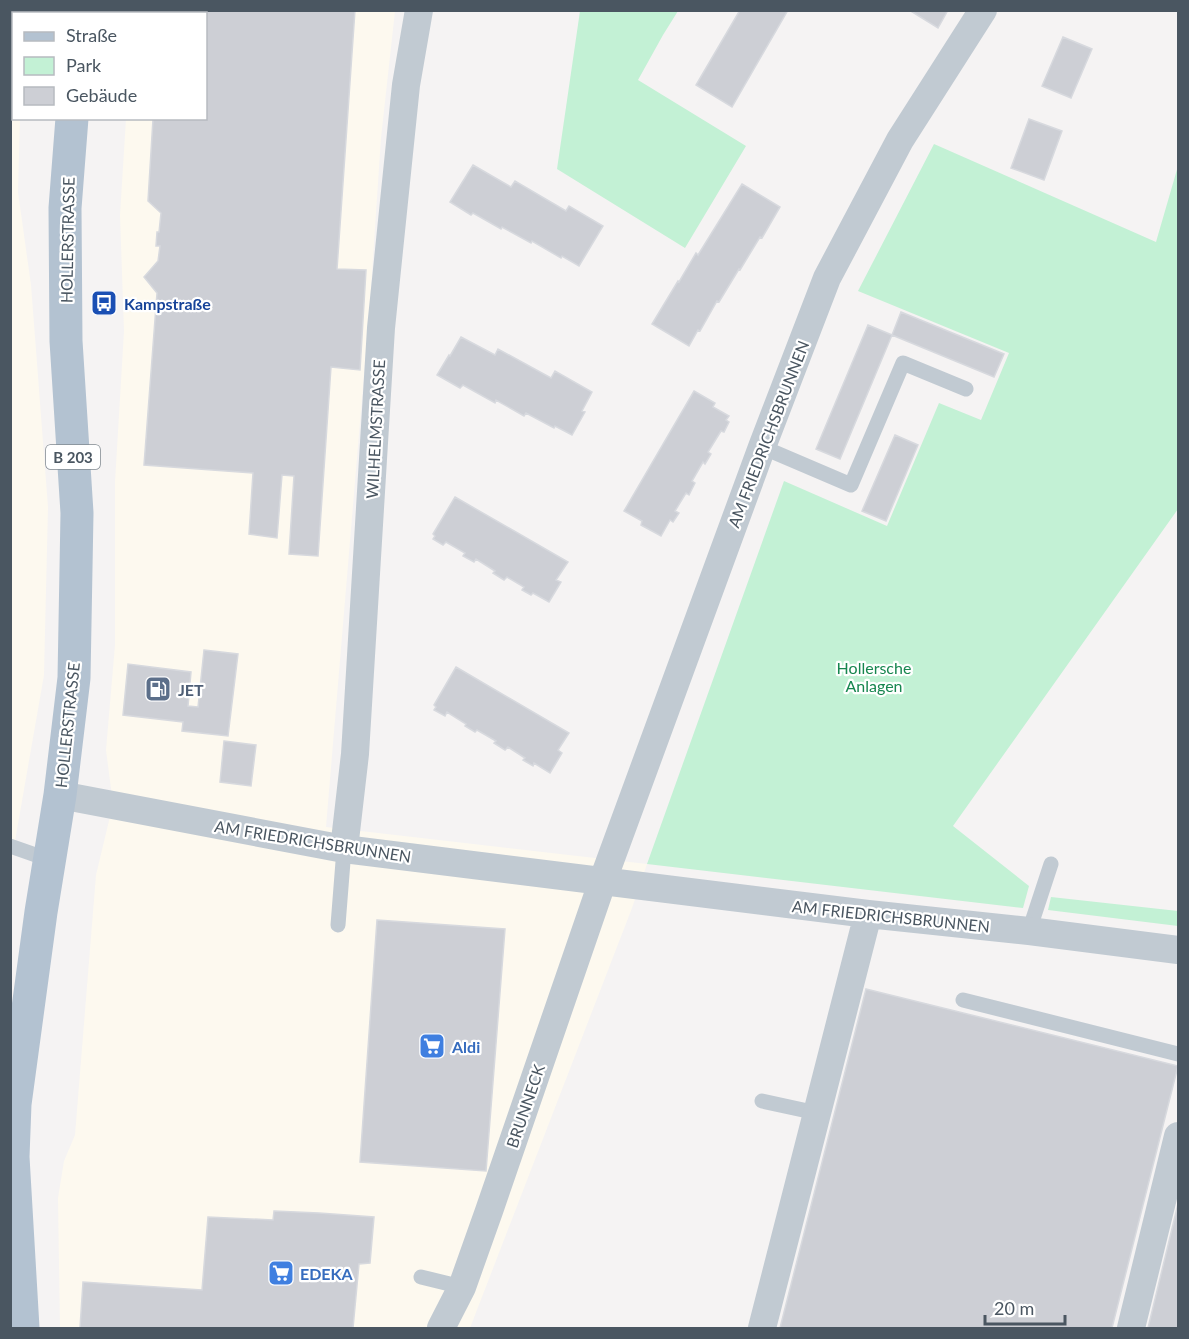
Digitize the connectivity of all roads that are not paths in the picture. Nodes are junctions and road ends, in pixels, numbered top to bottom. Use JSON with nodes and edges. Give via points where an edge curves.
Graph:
{"nodes":[{"id":1,"x":419,"y":10,"type":"edge"},
{"id":2,"x":983,"y":10,"type":"edge"},
{"id":3,"x":72,"y":120,"type":"edge"},
{"id":4,"x":966,"y":389,"type":"dead end"},
{"id":5,"x":762,"y":447,"type":"junction"},
{"id":6,"x":60,"y":795,"type":"junction"},
{"id":7,"x":10,"y":846,"type":"edge"},
{"id":8,"x":344,"y":849,"type":"junction"},
{"id":9,"x":50,"y":860,"type":"junction"},
{"id":10,"x":1051,"y":864,"type":"dead end"},
{"id":11,"x":603,"y":880,"type":"junction"},
{"id":12,"x":868,"y":914,"type":"junction"},
{"id":13,"x":338,"y":925,"type":"dead end"},
{"id":14,"x":1029,"y":931,"type":"junction"},
{"id":15,"x":1179,"y":950,"type":"edge"},
{"id":16,"x":963,"y":1000,"type":"dead end"},
{"id":17,"x":1179,"y":1054,"type":"edge"},
{"id":18,"x":762,"y":1101,"type":"dead end"},
{"id":19,"x":817,"y":1113,"type":"junction"},
{"id":20,"x":1179,"y":1136,"type":"edge"},
{"id":21,"x":421,"y":1277,"type":"dead end"},
{"id":22,"x":462,"y":1287,"type":"junction"},
{"id":23,"x":23,"y":1329,"type":"edge"},
{"id":24,"x":441,"y":1329,"type":"edge"},
{"id":25,"x":762,"y":1329,"type":"edge"},
{"id":26,"x":1131,"y":1329,"type":"edge"}],
"edges":[{"from":1,"to":8,"type":"street","name":"WILHELMSTRASSE","via":[[406,85],[381,328],[355,754]]},
{"from":2,"to":5,"type":"street","name":"AM FRIEDRICHSBRUNNEN","via":[[900,140],[827,278]]},
{"from":3,"to":6,"type":"main road","name":"HOLLERSTRASSE","number":"B 203","via":[[65,208],[66,341],[76,513],[74,678]]},
{"from":4,"to":5,"type":"lane","via":[[903,363],[851,485]]},
{"from":5,"to":11,"type":"street","name":"AM FRIEDRICHSBRUNNEN"},
{"from":6,"to":8,"type":"street","name":"AM FRIEDRICHSBRUNNEN"},
{"from":6,"to":9,"type":"main road","name":"HOLLERSTRASSE","number":"B 203"},
{"from":7,"to":9,"type":"lane"},
{"from":8,"to":11,"type":"street","name":"AM FRIEDRICHSBRUNNEN"},
{"from":8,"to":13,"type":"lane"},
{"from":9,"to":23,"type":"main road","name":"HOLLERSTRASSE","number":"B 203","via":[[15,1104],[13,1156]]},
{"from":10,"to":14,"type":"lane"},
{"from":11,"to":12,"type":"street","name":"AM FRIEDRICHSBRUNNEN"},
{"from":11,"to":22,"type":"street","name":"BRUNNECK"},
{"from":12,"to":14,"type":"street","name":"AM FRIEDRICHSBRUNNEN"},
{"from":12,"to":19,"type":"street"},
{"from":14,"to":15,"type":"street","name":"AM FRIEDRICHSBRUNNEN"},
{"from":16,"to":17,"type":"lane"},
{"from":18,"to":19,"type":"lane"},
{"from":19,"to":25,"type":"street"},
{"from":20,"to":26,"type":"street"},
{"from":21,"to":22,"type":"lane"},
{"from":22,"to":24,"type":"street","name":"BRUNNECK"}]}
